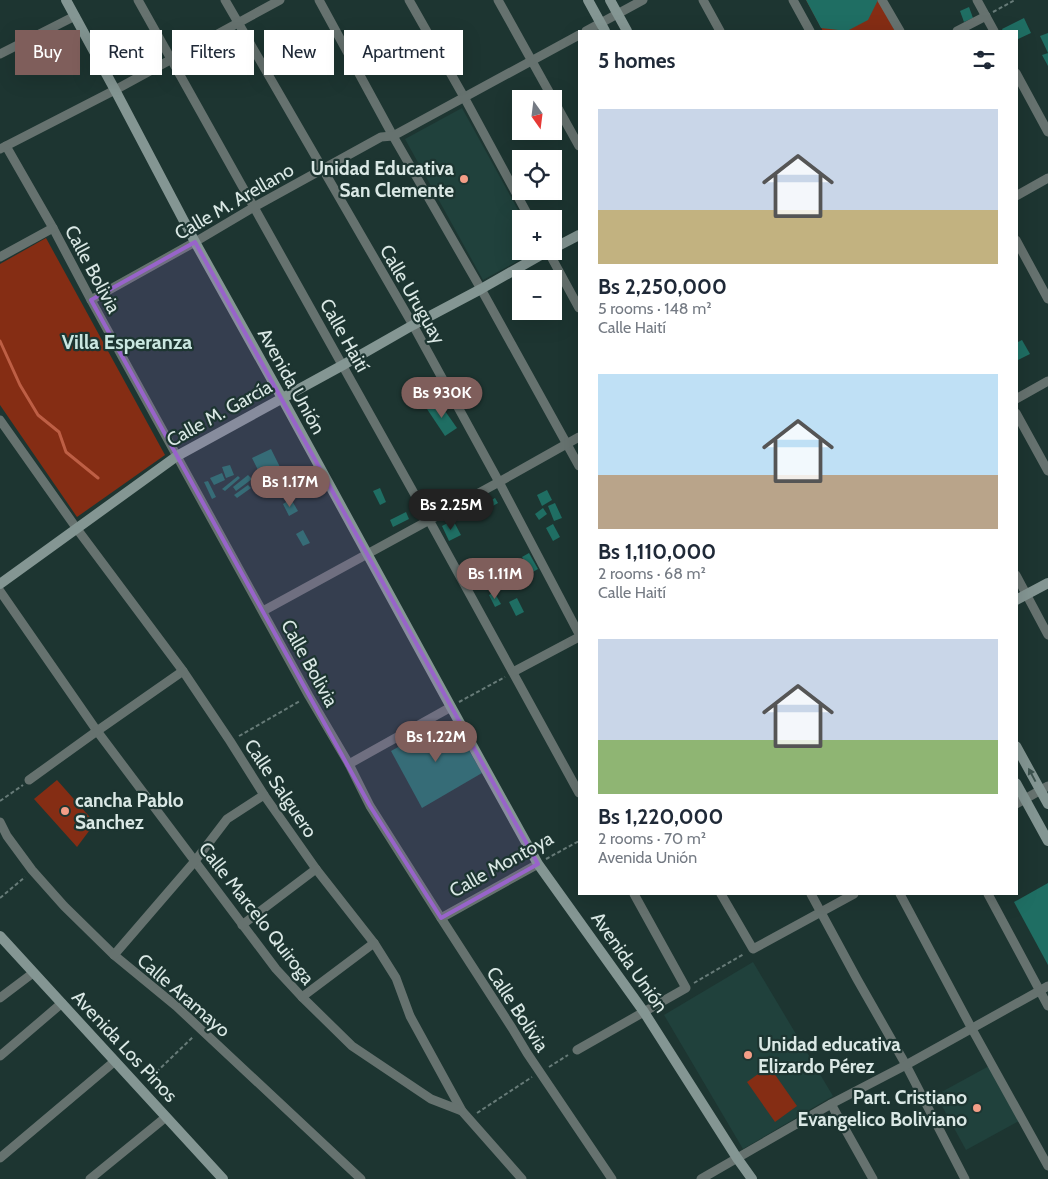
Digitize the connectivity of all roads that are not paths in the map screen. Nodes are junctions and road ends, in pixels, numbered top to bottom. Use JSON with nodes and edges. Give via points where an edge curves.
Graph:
{"nodes":[{"id":1,"x":66,"y":0,"type":"edge"},
{"id":2,"x":138,"y":0,"type":"edge"},
{"id":3,"x":225,"y":0,"type":"edge"},
{"id":4,"x":280,"y":0,"type":"edge"},
{"id":5,"x":319,"y":0,"type":"edge"},
{"id":6,"x":408,"y":0,"type":"edge"},
{"id":7,"x":498,"y":0,"type":"edge"},
{"id":8,"x":588,"y":0,"type":"edge"},
{"id":9,"x":610,"y":0,"type":"edge"},
{"id":10,"x":643,"y":0,"type":"edge"},
{"id":11,"x":703,"y":0,"type":"edge"},
{"id":12,"x":793,"y":0,"type":"edge"},
{"id":13,"x":882,"y":0,"type":"edge"},
{"id":14,"x":976,"y":0,"type":"edge"},
{"id":15,"x":618,"y":14,"type":"junction"},
{"id":16,"x":75,"y":16,"type":"junction"},
{"id":17,"x":986,"y":16,"type":"junction"},
{"id":18,"x":238,"y":23,"type":"junction"},
{"id":19,"x":603,"y":27,"type":"edge"},
{"id":20,"x":590,"y":30,"type":"edge"},
{"id":21,"x":626,"y":30,"type":"edge"},
{"id":22,"x":719,"y":30,"type":"edge"},
{"id":23,"x":809,"y":30,"type":"edge"},
{"id":24,"x":899,"y":30,"type":"edge"},
{"id":25,"x":959,"y":30,"type":"edge"},
{"id":26,"x":993,"y":30,"type":"edge"},
{"id":27,"x":578,"y":37,"type":"edge"},
{"id":28,"x":0,"y":54,"type":"edge"},
{"id":29,"x":171,"y":60,"type":"junction"},
{"id":30,"x":532,"y":61,"type":"junction"},
{"id":31,"x":1018,"y":77,"type":"edge"},
{"id":32,"x":115,"y":90,"type":"junction"},
{"id":33,"x":548,"y":90,"type":"edge"},
{"id":34,"x":464,"y":97,"type":"junction"},
{"id":35,"x":562,"y":116,"type":"edge"},
{"id":36,"x":1048,"y":132,"type":"edge"},
{"id":37,"x":393,"y":136,"type":"junction"},
{"id":38,"x":578,"y":144,"type":"edge"},
{"id":39,"x":3,"y":148,"type":"edge"},
{"id":40,"x":322,"y":170,"type":"junction"},
{"id":41,"x":1048,"y":178,"type":"edge"},
{"id":42,"x":1018,"y":195,"type":"edge"},
{"id":43,"x":254,"y":207,"type":"junction"},
{"id":44,"x":525,"y":210,"type":"edge"},
{"id":45,"x":53,"y":228,"type":"junction"},
{"id":46,"x":578,"y":236,"type":"edge"},
{"id":47,"x":195,"y":242,"type":"junction"},
{"id":48,"x":562,"y":244,"type":"edge"},
{"id":49,"x":1018,"y":244,"type":"edge"},
{"id":50,"x":0,"y":257,"type":"edge"},
{"id":51,"x":533,"y":260,"type":"edge"},
{"id":52,"x":553,"y":260,"type":"edge"},
{"id":53,"x":481,"y":290,"type":"junction"},
{"id":54,"x":1048,"y":299,"type":"edge"},
{"id":55,"x":91,"y":300,"type":"junction"},
{"id":56,"x":578,"y":306,"type":"edge"},
{"id":57,"x":413,"y":325,"type":"junction"},
{"id":58,"x":343,"y":365,"type":"junction"},
{"id":59,"x":1048,"y":381,"type":"edge"},
{"id":60,"x":1018,"y":397,"type":"edge"},
{"id":61,"x":282,"y":398,"type":"junction"},
{"id":62,"x":1018,"y":416,"type":"edge"},
{"id":63,"x":0,"y":420,"type":"edge"},
{"id":64,"x":578,"y":437,"type":"edge"},
{"id":65,"x":567,"y":443,"type":"junction"},
{"id":66,"x":177,"y":456,"type":"junction"},
{"id":67,"x":578,"y":464,"type":"edge"},
{"id":68,"x":1048,"y":471,"type":"edge"},
{"id":69,"x":499,"y":482,"type":"junction"},
{"id":70,"x":429,"y":520,"type":"junction"},
{"id":71,"x":77,"y":529,"type":"junction"},
{"id":72,"x":368,"y":554,"type":"junction"},
{"id":73,"x":1018,"y":579,"type":"edge"},
{"id":74,"x":1048,"y":583,"type":"edge"},
{"id":75,"x":0,"y":584,"type":"edge"},
{"id":76,"x":0,"y":591,"type":"edge"},
{"id":77,"x":1026,"y":595,"type":"junction"},
{"id":78,"x":1018,"y":599,"type":"edge"},
{"id":79,"x":264,"y":611,"type":"junction"},
{"id":80,"x":578,"y":633,"type":"edge"},
{"id":81,"x":1048,"y":635,"type":"edge"},
{"id":82,"x":578,"y":636,"type":"edge"},
{"id":83,"x":183,"y":671,"type":"junction"},
{"id":84,"x":513,"y":672,"type":"junction"},
{"id":85,"x":451,"y":707,"type":"junction"},
{"id":86,"x":97,"y":731,"type":"junction"},
{"id":87,"x":1018,"y":749,"type":"edge"},
{"id":88,"x":349,"y":764,"type":"junction"},
{"id":89,"x":29,"y":780,"type":"road end"},
{"id":90,"x":1044,"y":788,"type":"edge"},
{"id":91,"x":578,"y":791,"type":"edge"},
{"id":92,"x":264,"y":795,"type":"junction"},
{"id":93,"x":1021,"y":801,"type":"edge"},
{"id":94,"x":1048,"y":804,"type":"edge"},
{"id":95,"x":0,"y":822,"type":"edge"},
{"id":96,"x":1048,"y":841,"type":"edge"},
{"id":97,"x":195,"y":861,"type":"junction"},
{"id":98,"x":538,"y":864,"type":"junction"},
{"id":99,"x":316,"y":869,"type":"junction"},
{"id":100,"x":635,"y":895,"type":"edge"},
{"id":101,"x":722,"y":895,"type":"edge"},
{"id":102,"x":812,"y":895,"type":"edge"},
{"id":103,"x":852,"y":895,"type":"edge"},
{"id":104,"x":901,"y":895,"type":"edge"},
{"id":105,"x":989,"y":895,"type":"edge"},
{"id":106,"x":821,"y":912,"type":"junction"},
{"id":107,"x":440,"y":918,"type":"junction"},
{"id":108,"x":242,"y":924,"type":"junction"},
{"id":109,"x":0,"y":936,"type":"edge"},
{"id":110,"x":374,"y":943,"type":"junction"},
{"id":111,"x":114,"y":956,"type":"junction"},
{"id":112,"x":34,"y":973,"type":"junction"},
{"id":113,"x":1044,"y":989,"type":"edge"},
{"id":114,"x":302,"y":997,"type":"junction"},
{"id":115,"x":0,"y":998,"type":"edge"},
{"id":116,"x":62,"y":1003,"type":"junction"},
{"id":117,"x":1048,"y":1006,"type":"edge"},
{"id":118,"x":644,"y":1012,"type":"junction"},
{"id":119,"x":972,"y":1028,"type":"junction"},
{"id":120,"x":577,"y":1050,"type":"road end"},
{"id":121,"x":0,"y":1056,"type":"edge"},
{"id":122,"x":115,"y":1061,"type":"junction"},
{"id":123,"x":906,"y":1065,"type":"junction"},
{"id":124,"x":831,"y":1104,"type":"junction"},
{"id":125,"x":465,"y":1115,"type":"junction"},
{"id":126,"x":166,"y":1117,"type":"junction"},
{"id":127,"x":0,"y":1158,"type":"edge"},
{"id":128,"x":737,"y":1158,"type":"junction"},
{"id":129,"x":1048,"y":1166,"type":"edge"},
{"id":130,"x":220,"y":1178,"type":"edge"},
{"id":131,"x":90,"y":1179,"type":"edge"},
{"id":132,"x":361,"y":1179,"type":"edge"},
{"id":133,"x":522,"y":1179,"type":"edge"},
{"id":134,"x":612,"y":1179,"type":"edge"},
{"id":135,"x":701,"y":1179,"type":"edge"},
{"id":136,"x":752,"y":1179,"type":"edge"},
{"id":137,"x":873,"y":1179,"type":"edge"},
{"id":138,"x":965,"y":1179,"type":"edge"}],
"edges":[{"from":1,"to":16,"type":"street","name":"Avenida Unión"},
{"from":2,"to":29,"type":"street","name":"Calle Haití"},
{"from":3,"to":18,"type":"street","name":"Calle Uruguay"},
{"from":4,"to":18,"type":"street"},
{"from":5,"to":37,"type":"street"},
{"from":6,"to":34,"type":"street"},
{"from":7,"to":30,"type":"street"},
{"from":8,"to":19,"type":"street"},
{"from":9,"to":15,"type":"street"},
{"from":10,"to":15,"type":"street"},
{"from":11,"to":22,"type":"street"},
{"from":12,"to":23,"type":"street"},
{"from":13,"to":24,"type":"street"},
{"from":14,"to":17,"type":"street"},
{"from":15,"to":19,"type":"street"},
{"from":15,"to":21,"type":"street"},
{"from":16,"to":28,"type":"street"},
{"from":16,"to":32,"type":"street","name":"Avenida Unión"},
{"from":17,"to":25,"type":"street"},
{"from":17,"to":26,"type":"street"},
{"from":18,"to":29,"type":"street"},
{"from":18,"to":40,"type":"street","name":"Calle Uruguay"},
{"from":19,"to":20,"type":"street"},
{"from":27,"to":30,"type":"street","name":"Calle M. Arellano"},
{"from":29,"to":32,"type":"street"},
{"from":29,"to":43,"type":"street","name":"Calle Haití"},
{"from":30,"to":33,"type":"street"},
{"from":30,"to":34,"type":"street","name":"Calle M. Arellano"},
{"from":31,"to":36,"type":"street"},
{"from":32,"to":39,"type":"street"},
{"from":32,"to":47,"type":"street","name":"Avenida Unión"},
{"from":34,"to":37,"type":"street","name":"Calle M. Arellano"},
{"from":34,"to":44,"type":"street"},
{"from":35,"to":38,"type":"street"},
{"from":37,"to":40,"type":"street","name":"Calle M. Arellano","via":[[381,137]]},
{"from":37,"to":53,"type":"street"},
{"from":39,"to":45,"type":"street","name":"Calle Bolivia"},
{"from":40,"to":43,"type":"street","name":"Calle M. Arellano"},
{"from":40,"to":57,"type":"street","name":"Calle Uruguay"},
{"from":41,"to":42,"type":"street"},
{"from":43,"to":47,"type":"street","name":"Calle M. Arellano"},
{"from":43,"to":58,"type":"street","name":"Calle Haití"},
{"from":45,"to":50,"type":"street"},
{"from":45,"to":55,"type":"street","name":"Calle Bolivia"},
{"from":46,"to":48,"type":"street"},
{"from":47,"to":55,"type":"street","name":"Calle M. Arellano"},
{"from":47,"to":61,"type":"street","name":"Avenida Unión"},
{"from":49,"to":54,"type":"street"},
{"from":51,"to":53,"type":"street","name":"Calle M. García"},
{"from":52,"to":56,"type":"street"},
{"from":53,"to":57,"type":"street","name":"Calle M. García"},
{"from":53,"to":65,"type":"street"},
{"from":55,"to":66,"type":"street","name":"Calle Bolivia"},
{"from":57,"to":58,"type":"street","name":"Calle M. García"},
{"from":57,"to":69,"type":"street","name":"Calle Uruguay"},
{"from":58,"to":61,"type":"street","name":"Calle M. García"},
{"from":58,"to":70,"type":"street","name":"Calle Haití"},
{"from":59,"to":60,"type":"street"},
{"from":61,"to":66,"type":"street","name":"Calle M. García"},
{"from":61,"to":72,"type":"street","name":"Avenida Unión"},
{"from":62,"to":68,"type":"street"},
{"from":63,"to":71,"type":"street","name":"Calle Salguero"},
{"from":64,"to":65,"type":"street"},
{"from":65,"to":67,"type":"street"},
{"from":65,"to":69,"type":"street"},
{"from":66,"to":71,"type":"street","name":"Calle M. García"},
{"from":66,"to":79,"type":"street","name":"Calle Bolivia"},
{"from":69,"to":70,"type":"street"},
{"from":69,"to":80,"type":"street","name":"Calle Uruguay"},
{"from":70,"to":72,"type":"street"},
{"from":70,"to":84,"type":"street","name":"Calle Haití"},
{"from":71,"to":75,"type":"street","name":"Calle M. García"},
{"from":71,"to":83,"type":"street","name":"Calle Salguero"},
{"from":72,"to":79,"type":"street"},
{"from":72,"to":85,"type":"street","name":"Avenida Unión"},
{"from":73,"to":77,"type":"street"},
{"from":74,"to":77,"type":"street"},
{"from":76,"to":86,"type":"street","name":"Calle Marcelo Quiroga"},
{"from":77,"to":78,"type":"street"},
{"from":77,"to":81,"type":"street"},
{"from":79,"to":88,"type":"street","name":"Calle Bolivia"},
{"from":82,"to":84,"type":"street"},
{"from":83,"to":86,"type":"street"},
{"from":83,"to":92,"type":"street","name":"Calle Salguero"},
{"from":84,"to":91,"type":"street","name":"Calle Haití"},
{"from":85,"to":88,"type":"street"},
{"from":85,"to":98,"type":"street","name":"Avenida Unión"},
{"from":86,"to":89,"type":"street"},
{"from":86,"to":97,"type":"street","name":"Calle Marcelo Quiroga"},
{"from":90,"to":87,"type":"street","one_way":true},
{"from":88,"to":107,"type":"street","name":"Calle Bolivia","via":[[370,806]]},
{"from":90,"to":93,"type":"street"},
{"from":90,"to":94,"type":"street"},
{"from":92,"to":97,"type":"street","via":[[227,819]]},
{"from":92,"to":99,"type":"street","name":"Calle Salguero"},
{"from":93,"to":96,"type":"street"},
{"from":95,"to":111,"type":"street","name":"Calle Aramayo","via":[[32,870]]},
{"from":97,"to":108,"type":"street","name":"Calle Marcelo Quiroga"},
{"from":97,"to":111,"type":"street"},
{"from":98,"to":107,"type":"street","name":"Calle Montoya"},
{"from":98,"to":118,"type":"street","name":"Avenida Unión"},
{"from":99,"to":108,"type":"street"},
{"from":99,"to":110,"type":"street","name":"Calle Salguero"},
{"from":100,"to":118,"type":"street","via":[[686,988]]},
{"from":101,"to":106,"type":"street","via":[[753,950]]},
{"from":102,"to":106,"type":"street"},
{"from":103,"to":106,"type":"street"},
{"from":104,"to":119,"type":"street"},
{"from":105,"to":113,"type":"street"},
{"from":106,"to":123,"type":"street"},
{"from":107,"to":134,"type":"street","name":"Calle Bolivia"},
{"from":108,"to":114,"type":"street","name":"Calle Marcelo Quiroga"},
{"from":109,"to":112,"type":"street","name":"Avenida Los Pinos"},
{"from":110,"to":114,"type":"street"},
{"from":110,"to":125,"type":"street","name":"Calle Salguero","via":[[396,978],[410,1016]]},
{"from":111,"to":132,"type":"street","name":"Calle Aramayo","via":[[176,1006]]},
{"from":112,"to":115,"type":"street"},
{"from":112,"to":116,"type":"street","name":"Avenida Los Pinos"},
{"from":113,"to":117,"type":"street"},
{"from":113,"to":119,"type":"street"},
{"from":114,"to":125,"type":"street","name":"Calle Marcelo Quiroga","via":[[352,1046],[431,1099]]},
{"from":116,"to":121,"type":"street"},
{"from":116,"to":122,"type":"street","name":"Avenida Los Pinos"},
{"from":118,"to":120,"type":"street"},
{"from":118,"to":128,"type":"street","name":"Avenida Unión"},
{"from":119,"to":123,"type":"street"},
{"from":119,"to":129,"type":"street"},
{"from":122,"to":126,"type":"street","name":"Avenida Los Pinos"},
{"from":122,"to":127,"type":"street"},
{"from":123,"to":124,"type":"street"},
{"from":123,"to":138,"type":"street"},
{"from":124,"to":128,"type":"street"},
{"from":124,"to":137,"type":"street"},
{"from":125,"to":133,"type":"street","name":"Calle Salguero"},
{"from":126,"to":130,"type":"street","name":"Avenida Los Pinos"},
{"from":126,"to":131,"type":"street"},
{"from":128,"to":135,"type":"street"},
{"from":128,"to":136,"type":"street","name":"Avenida Unión"}]}
